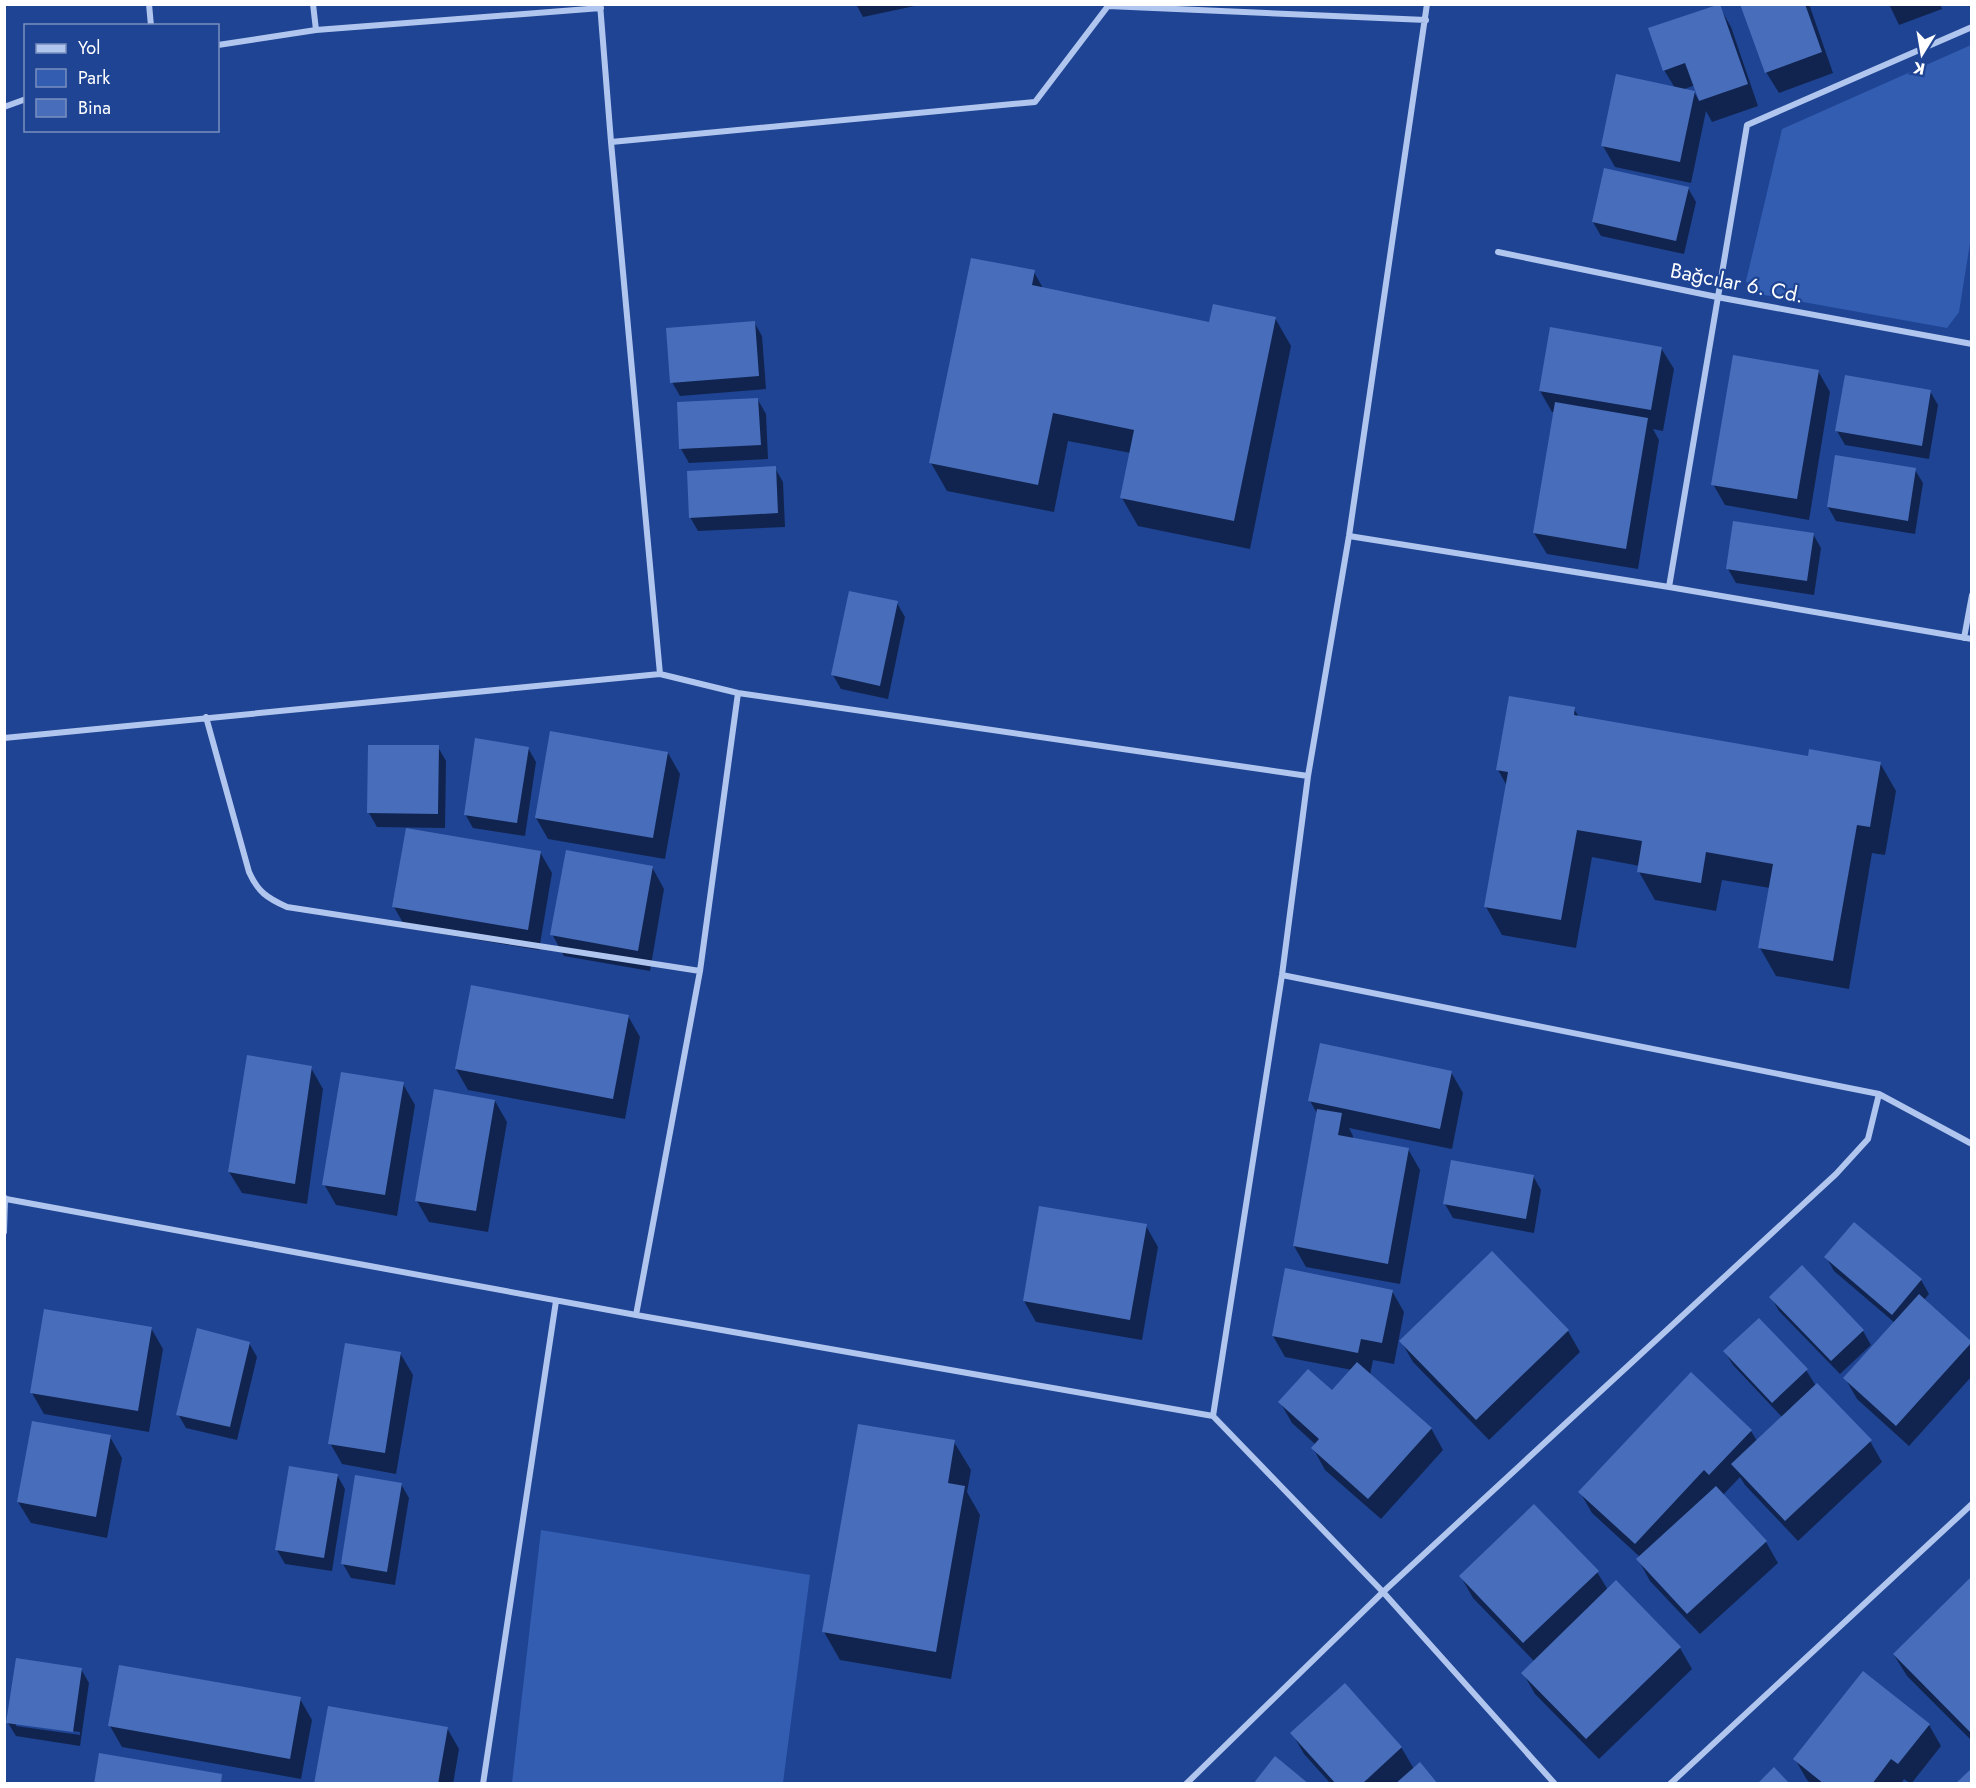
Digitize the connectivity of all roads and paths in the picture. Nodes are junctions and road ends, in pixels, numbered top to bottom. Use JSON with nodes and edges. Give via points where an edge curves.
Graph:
{"nodes":[{"id":1,"x":149,"y":4,"type":"edge"},
{"id":2,"x":313,"y":4,"type":"edge"},
{"id":3,"x":1427,"y":4,"type":"edge"},
{"id":4,"x":600,"y":6,"type":"edge"},
{"id":5,"x":1426,"y":20,"type":"junction"},
{"id":6,"x":151,"y":24,"type":"edge"},
{"id":7,"x":1971,"y":27,"type":"edge"},
{"id":8,"x":316,"y":30,"type":"junction"},
{"id":9,"x":219,"y":45,"type":"edge"},
{"id":10,"x":24,"y":100,"type":"edge"},
{"id":11,"x":4,"y":107,"type":"edge"},
{"id":12,"x":611,"y":142,"type":"junction"},
{"id":13,"x":1497,"y":252,"type":"dead end"},
{"id":14,"x":1717,"y":297,"type":"junction"},
{"id":15,"x":1971,"y":344,"type":"edge"},
{"id":16,"x":1349,"y":536,"type":"junction"},
{"id":17,"x":1669,"y":586,"type":"junction"},
{"id":18,"x":1971,"y":595,"type":"edge"},
{"id":19,"x":1964,"y":638,"type":"junction"},
{"id":20,"x":1971,"y":639,"type":"edge"},
{"id":21,"x":660,"y":674,"type":"junction"},
{"id":22,"x":738,"y":693,"type":"junction"},
{"id":23,"x":206,"y":717,"type":"junction"},
{"id":24,"x":4,"y":738,"type":"edge"},
{"id":25,"x":1308,"y":776,"type":"junction"},
{"id":26,"x":700,"y":970,"type":"junction"},
{"id":27,"x":1282,"y":975,"type":"junction"},
{"id":28,"x":1879,"y":1094,"type":"junction"},
{"id":29,"x":1971,"y":1144,"type":"edge"},
{"id":30,"x":5,"y":1198,"type":"edge"},
{"id":31,"x":4,"y":1232,"type":"edge"},
{"id":32,"x":556,"y":1301,"type":"junction"},
{"id":33,"x":636,"y":1315,"type":"junction"},
{"id":34,"x":1213,"y":1416,"type":"junction"},
{"id":35,"x":1971,"y":1504,"type":"edge"},
{"id":36,"x":1383,"y":1592,"type":"junction"},
{"id":37,"x":483,"y":1784,"type":"edge"},
{"id":38,"x":1186,"y":1784,"type":"edge"},
{"id":39,"x":1555,"y":1784,"type":"edge"},
{"id":40,"x":1670,"y":1784,"type":"edge"}],
"edges":[{"from":1,"to":6,"type":"street"},
{"from":2,"to":8,"type":"street"},
{"from":3,"to":5,"type":"street"},
{"from":4,"to":8,"type":"street"},
{"from":4,"to":12,"type":"street"},
{"from":5,"to":12,"type":"street","via":[[1108,6],[1035,102]]},
{"from":5,"to":16,"type":"street"},
{"from":7,"to":14,"type":"street","via":[[1747,125]]},
{"from":8,"to":9,"type":"street"},
{"from":10,"to":11,"type":"street"},
{"from":12,"to":21,"type":"street"},
{"from":13,"to":14,"type":"street","name":"Bağcılar 6. Cd."},
{"from":14,"to":15,"type":"street","name":"Bağcılar 6. Cd."},
{"from":14,"to":17,"type":"street"},
{"from":16,"to":17,"type":"street"},
{"from":16,"to":25,"type":"street"},
{"from":17,"to":19,"type":"street"},
{"from":18,"to":19,"type":"street"},
{"from":19,"to":20,"type":"street"},
{"from":21,"to":22,"type":"street"},
{"from":21,"to":23,"type":"street"},
{"from":22,"to":25,"type":"street"},
{"from":22,"to":26,"type":"street"},
{"from":23,"to":24,"type":"street"},
{"from":23,"to":26,"type":"street","via":[[249,872],[269,899],[287,907]]},
{"from":25,"to":27,"type":"street"},
{"from":26,"to":33,"type":"street"},
{"from":27,"to":28,"type":"street"},
{"from":27,"to":34,"type":"street"},
{"from":28,"to":29,"type":"street"},
{"from":28,"to":36,"type":"street","via":[[1868,1139],[1836,1174]]},
{"from":30,"to":31,"type":"street"},
{"from":30,"to":32,"type":"street"},
{"from":32,"to":33,"type":"street"},
{"from":32,"to":37,"type":"street"},
{"from":33,"to":34,"type":"street"},
{"from":34,"to":36,"type":"street"},
{"from":35,"to":40,"type":"street"},
{"from":36,"to":38,"type":"street"},
{"from":36,"to":39,"type":"street"}]}
